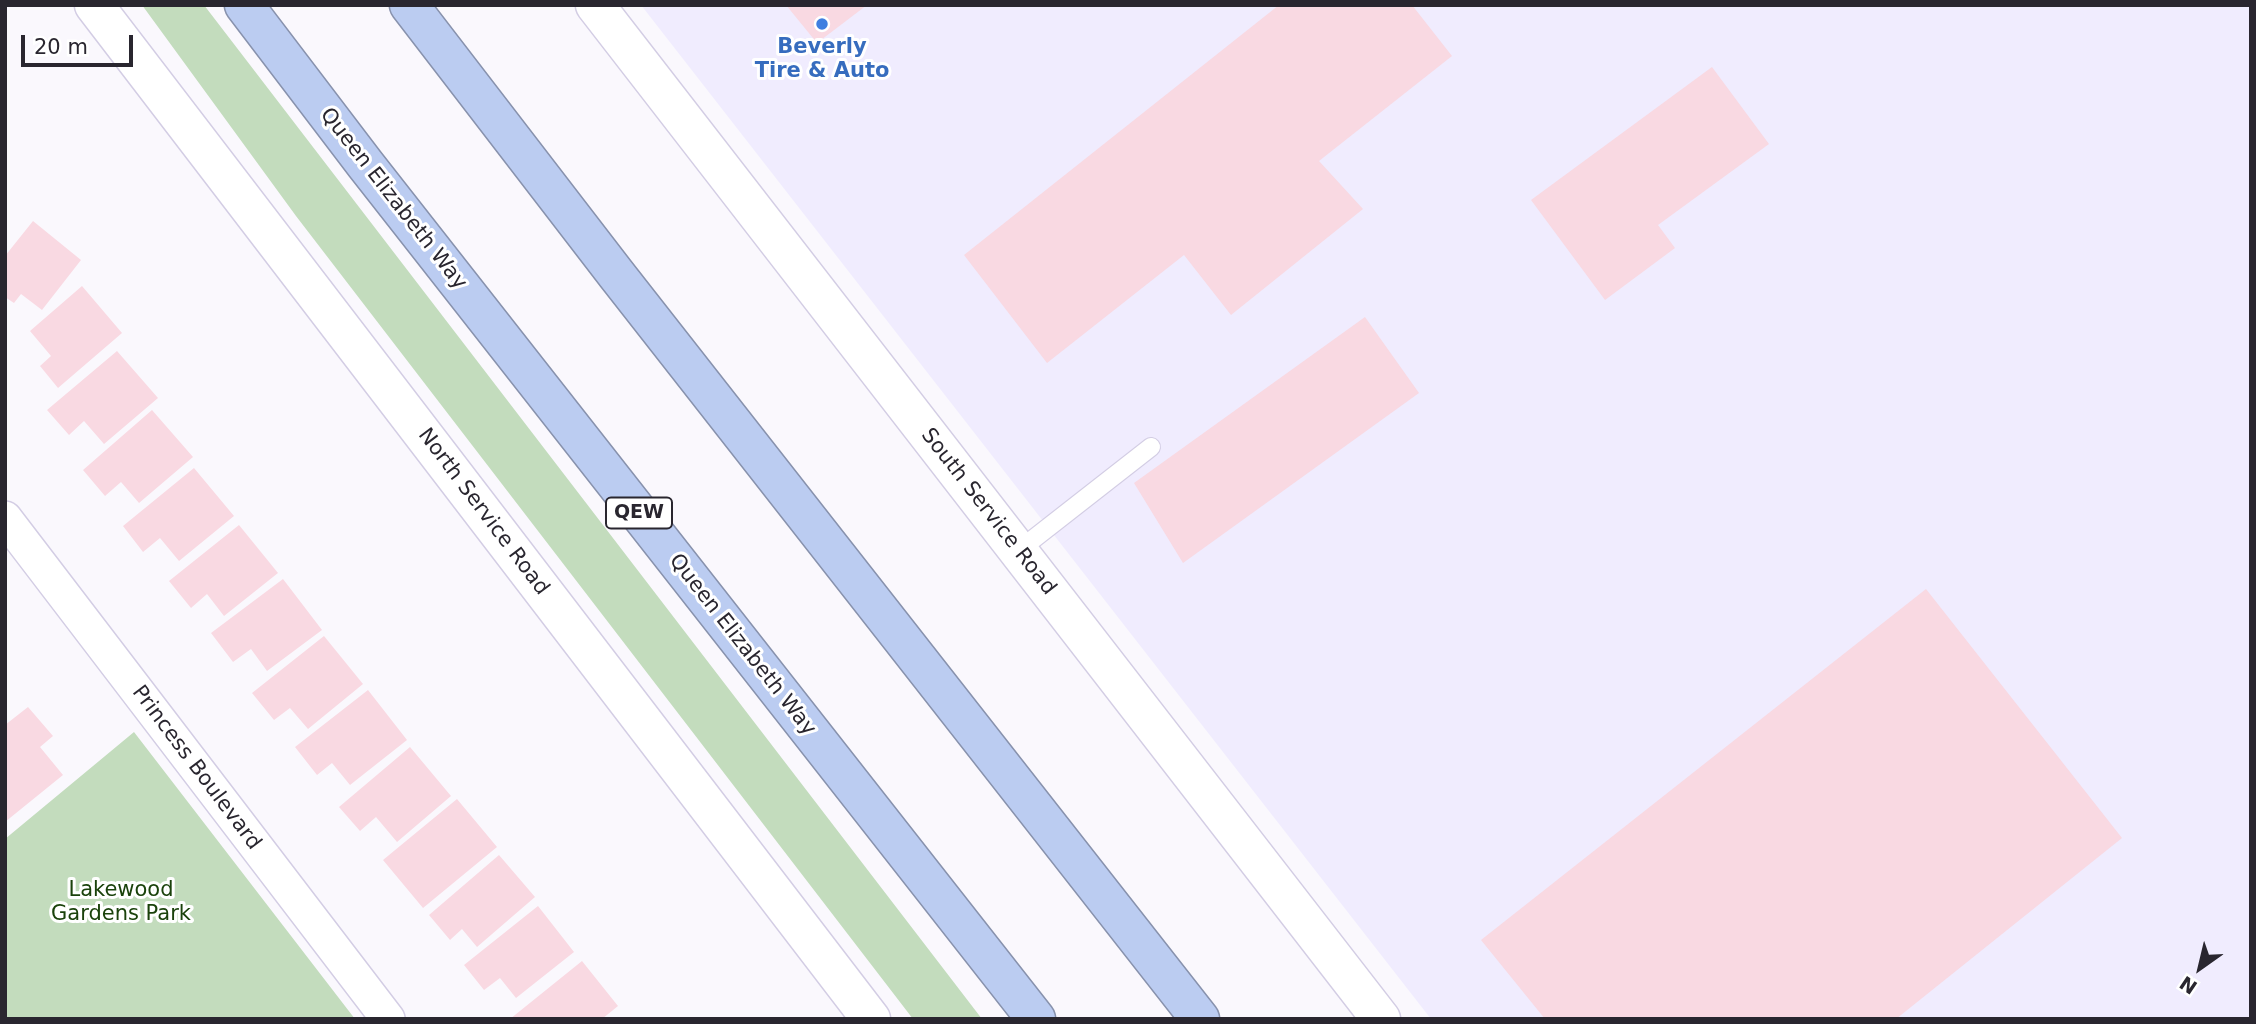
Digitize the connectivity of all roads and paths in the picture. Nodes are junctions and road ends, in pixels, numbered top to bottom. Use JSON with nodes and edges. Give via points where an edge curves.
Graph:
{"nodes":[{"id":1,"x":94,"y":5,"type":"edge"},
{"id":2,"x":244,"y":5,"type":"edge"},
{"id":3,"x":409,"y":5,"type":"edge"},
{"id":4,"x":595,"y":5,"type":"edge"},
{"id":5,"x":1151,"y":447,"type":"dead end"},
{"id":6,"x":5,"y":518,"type":"edge"},
{"id":7,"x":1018,"y":551,"type":"junction"},
{"id":8,"x":388,"y":1019,"type":"edge"},
{"id":9,"x":871,"y":1019,"type":"edge"},
{"id":10,"x":1036,"y":1019,"type":"edge"},
{"id":11,"x":1200,"y":1019,"type":"edge"},
{"id":12,"x":1381,"y":1019,"type":"edge"}],
"edges":[{"from":1,"to":9,"type":"street","name":"North Service Road"},
{"from":2,"to":10,"type":"highway","name":"Queen Elizabeth Way","number":"QEW"},
{"from":3,"to":11,"type":"highway"},
{"from":4,"to":7,"type":"street","name":"South Service Road"},
{"from":5,"to":7,"type":"lane"},
{"from":6,"to":8,"type":"street","name":"Princess Boulevard"},
{"from":7,"to":12,"type":"street","name":"South Service Road"}]}
